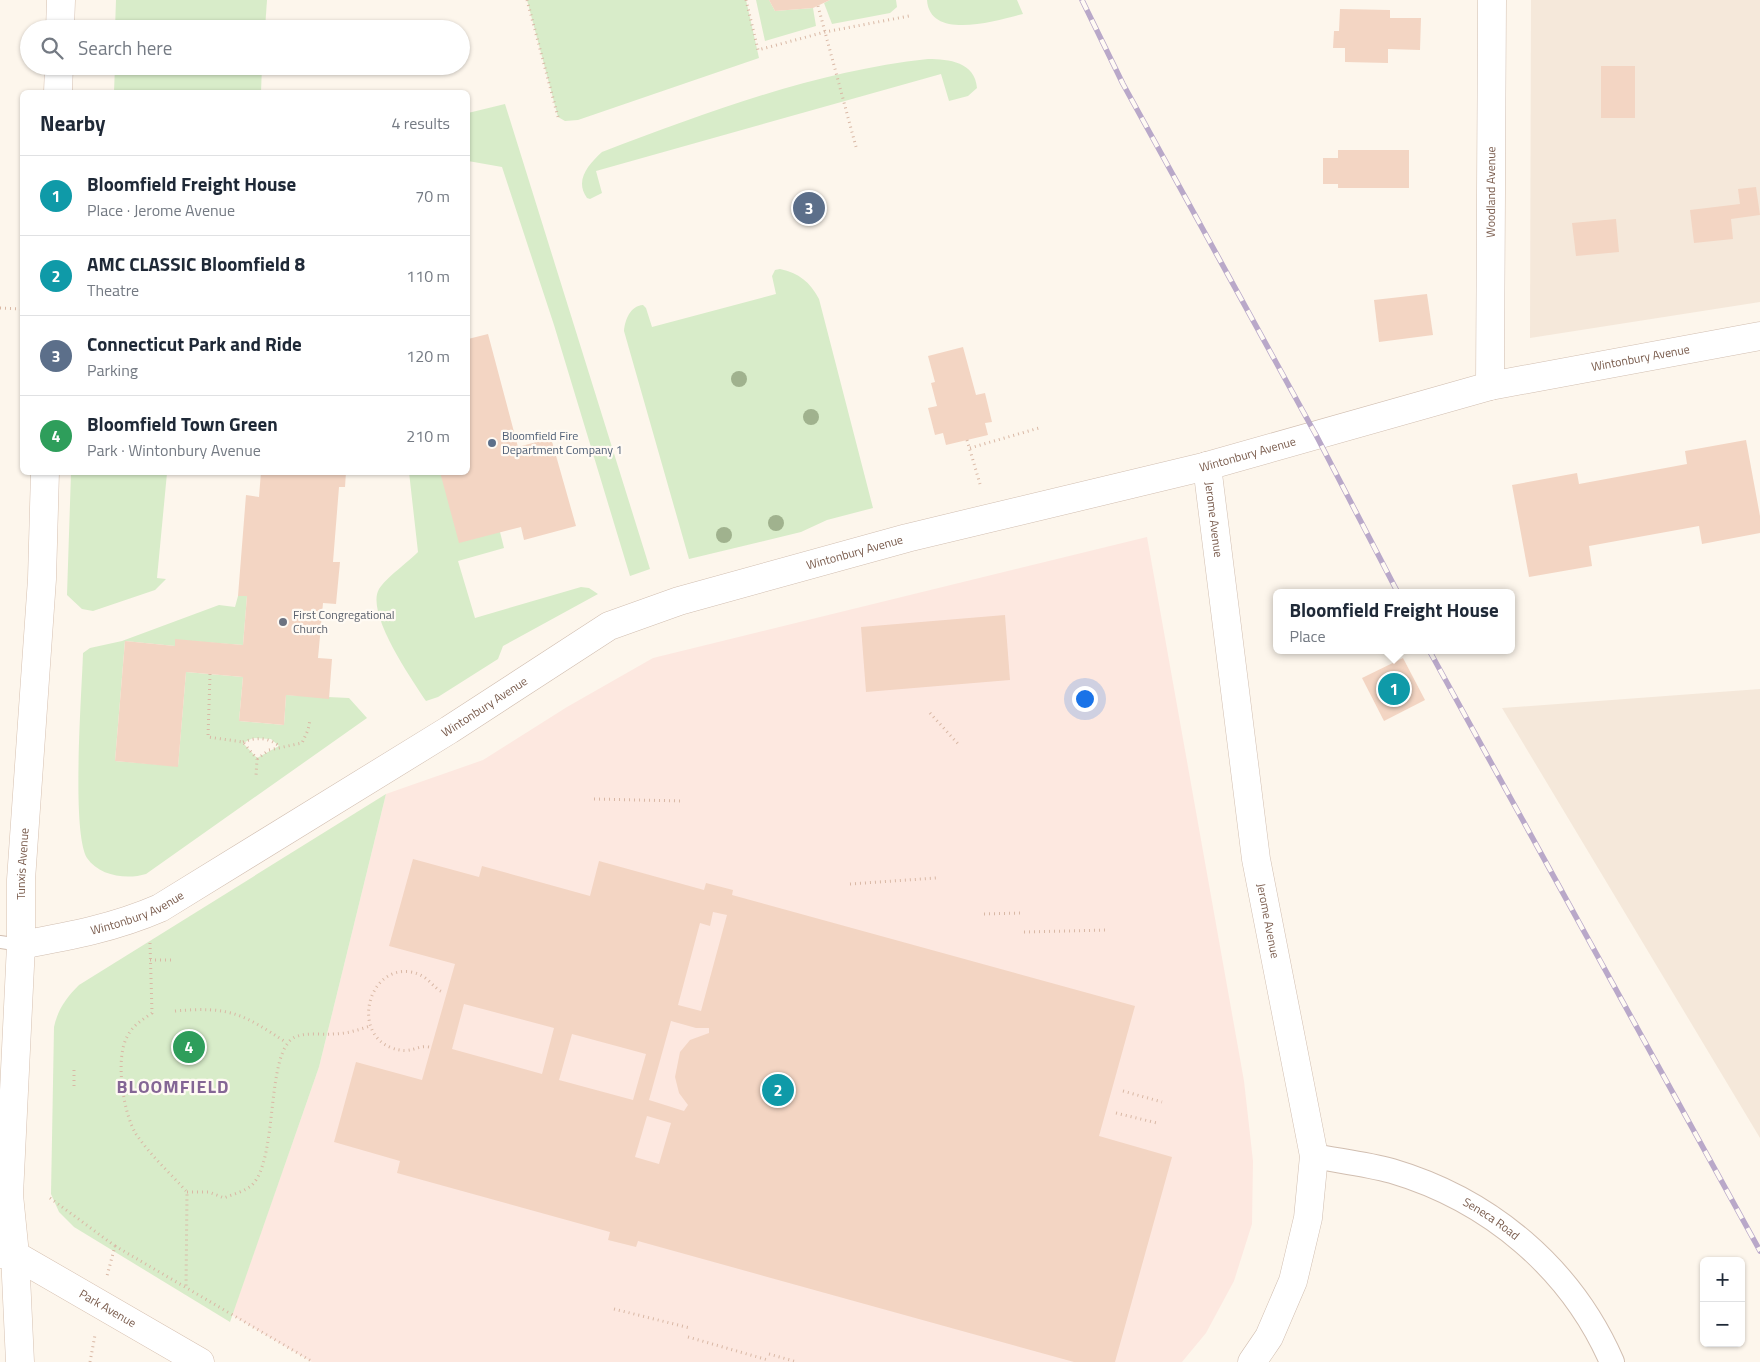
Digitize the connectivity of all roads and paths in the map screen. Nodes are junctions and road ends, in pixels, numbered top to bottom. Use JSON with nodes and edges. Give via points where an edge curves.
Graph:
{"nodes":[{"id":1,"x":61,"y":0,"type":"edge"},
{"id":2,"x":527,"y":0,"type":"edge"},
{"id":3,"x":746,"y":0,"type":"edge"},
{"id":4,"x":1492,"y":0,"type":"edge"},
{"id":5,"x":818,"y":6,"type":"dead end"},
{"id":6,"x":909,"y":16,"type":"dead end"},
{"id":7,"x":60,"y":20,"type":"edge"},
{"id":8,"x":825,"y":32,"type":"junction"},
{"id":9,"x":59,"y":75,"type":"edge"},
{"id":10,"x":58,"y":90,"type":"edge"},
{"id":11,"x":558,"y":117,"type":"dead end"},
{"id":12,"x":856,"y":147,"type":"dead end"},
{"id":13,"x":0,"y":308,"type":"edge"},
{"id":14,"x":20,"y":309,"type":"edge"},
{"id":15,"x":1760,"y":336,"type":"edge"},
{"id":16,"x":1490,"y":386,"type":"junction"},
{"id":17,"x":1039,"y":428,"type":"dead end"},
{"id":18,"x":967,"y":440,"type":"dead end"},
{"id":19,"x":970,"y":448,"type":"junction"},
{"id":20,"x":1206,"y":466,"type":"junction"},
{"id":21,"x":45,"y":475,"type":"edge"},
{"id":22,"x":980,"y":484,"type":"dead end"},
{"id":23,"x":210,"y":674,"type":"dead end"},
{"id":24,"x":930,"y":713,"type":"dead end"},
{"id":25,"x":310,"y":720,"type":"dead end"},
{"id":26,"x":243,"y":742,"type":"junction"},
{"id":27,"x":280,"y":746,"type":"junction"},
{"id":28,"x":960,"y":746,"type":"dead end"},
{"id":29,"x":257,"y":758,"type":"junction"},
{"id":30,"x":256,"y":776,"type":"dead end"},
{"id":31,"x":594,"y":799,"type":"dead end"},
{"id":32,"x":682,"y":801,"type":"dead end"},
{"id":33,"x":936,"y":878,"type":"dead end"},
{"id":34,"x":850,"y":884,"type":"dead end"},
{"id":35,"x":1023,"y":913,"type":"dead end"},
{"id":36,"x":984,"y":914,"type":"dead end"},
{"id":37,"x":1107,"y":930,"type":"dead end"},
{"id":38,"x":1024,"y":932,"type":"dead end"},
{"id":39,"x":150,"y":941,"type":"dead end"},
{"id":40,"x":11,"y":943,"type":"edge"},
{"id":41,"x":150,"y":960,"type":"junction"},
{"id":42,"x":173,"y":960,"type":"dead end"},
{"id":43,"x":442,"y":992,"type":"dead end"},
{"id":44,"x":175,"y":1011,"type":"dead end"},
{"id":45,"x":370,"y":1026,"type":"junction"},
{"id":46,"x":288,"y":1042,"type":"junction"},
{"id":47,"x":429,"y":1046,"type":"dead end"},
{"id":48,"x":74,"y":1066,"type":"dead end"},
{"id":49,"x":74,"y":1086,"type":"dead end"},
{"id":50,"x":1123,"y":1092,"type":"dead end"},
{"id":51,"x":1162,"y":1102,"type":"dead end"},
{"id":52,"x":1116,"y":1113,"type":"dead end"},
{"id":53,"x":1157,"y":1123,"type":"dead end"},
{"id":54,"x":1314,"y":1156,"type":"junction"},
{"id":55,"x":187,"y":1192,"type":"junction"},
{"id":56,"x":115,"y":1246,"type":"dead end"},
{"id":57,"x":8,"y":1254,"type":"edge"},
{"id":58,"x":186,"y":1289,"type":"junction"},
{"id":59,"x":614,"y":1309,"type":"dead end"},
{"id":60,"x":690,"y":1328,"type":"dead end"},
{"id":61,"x":688,"y":1337,"type":"dead end"},
{"id":62,"x":769,"y":1354,"type":"dead end"},
{"id":63,"x":768,"y":1360,"type":"dead end"},
{"id":64,"x":20,"y":1362,"type":"edge"},
{"id":65,"x":200,"y":1362,"type":"edge"},
{"id":66,"x":312,"y":1362,"type":"edge"},
{"id":67,"x":797,"y":1362,"type":"edge"},
{"id":68,"x":1252,"y":1362,"type":"edge"},
{"id":69,"x":1612,"y":1362,"type":"edge"}],
"edges":[{"from":1,"to":7,"type":"street"},
{"from":2,"to":11,"type":"path"},
{"from":3,"to":8,"type":"path","via":[[758,50]]},
{"from":4,"to":16,"type":"street","name":"Woodland Avenue"},
{"from":5,"to":8,"type":"path"},
{"from":6,"to":8,"type":"path"},
{"from":8,"to":12,"type":"path"},
{"from":9,"to":10,"type":"street"},
{"from":13,"to":14,"type":"path"},
{"from":15,"to":16,"type":"street","name":"Wintonbury Avenue"},
{"from":16,"to":20,"type":"street","name":"Wintonbury Avenue"},
{"from":17,"to":19,"type":"path"},
{"from":18,"to":19,"type":"path"},
{"from":19,"to":22,"type":"path"},
{"from":20,"to":40,"type":"street","name":"Wintonbury Avenue","via":[[907,538],[679,601],[609,626],[449,730],[160,908],[93,932]]},
{"from":20,"to":54,"type":"street","name":"Jerome Avenue","via":[[1256,859]]},
{"from":21,"to":40,"type":"street","name":"Tunxis Avenue","via":[[42,579],[21,880]]},
{"from":23,"to":26,"type":"path","via":[[208,737]]},
{"from":24,"to":28,"type":"path"},
{"from":25,"to":27,"type":"path","via":[[302,743]]},
{"from":26,"to":27,"type":"path","via":[[253,738],[271,739]]},
{"from":26,"to":29,"type":"path"},
{"from":27,"to":29,"type":"path"},
{"from":29,"to":30,"type":"path"},
{"from":31,"to":32,"type":"path"},
{"from":33,"to":34,"type":"path"},
{"from":35,"to":36,"type":"path"},
{"from":37,"to":38,"type":"path"},
{"from":39,"to":41,"type":"path"},
{"from":40,"to":57,"type":"street","name":"Tunxis Avenue"},
{"from":41,"to":42,"type":"path"},
{"from":41,"to":55,"type":"path","via":[[152,1013],[134,1026],[123,1046],[126,1109],[136,1133]]},
{"from":43,"to":45,"type":"path","via":[[425,976],[410,972],[392,975],[378,985],[370,998]]},
{"from":44,"to":46,"type":"path","via":[[219,1009],[242,1015]]},
{"from":45,"to":46,"type":"path","via":[[335,1034],[310,1034]]},
{"from":45,"to":47,"type":"path","via":[[390,1047],[408,1052]]},
{"from":46,"to":55,"type":"path","via":[[274,1092],[264,1160],[253,1184],[224,1198],[209,1192]]},
{"from":48,"to":49,"type":"path"},
{"from":50,"to":51,"type":"path"},
{"from":52,"to":53,"type":"path"},
{"from":54,"to":68,"type":"street","name":"Jerome Avenue","via":[[1308,1218],[1293,1281],[1269,1337]]},
{"from":54,"to":69,"type":"street","name":"Seneca Road","via":[[1391,1171],[1424,1182],[1483,1210],[1512,1231],[1556,1274],[1576,1299]]},
{"from":55,"to":58,"type":"path"},
{"from":56,"to":58,"type":"path"},
{"from":57,"to":64,"type":"street","name":"Tunxis Avenue"},
{"from":57,"to":65,"type":"street","name":"Park Avenue"},
{"from":58,"to":66,"type":"path"},
{"from":59,"to":60,"type":"path"},
{"from":61,"to":63,"type":"path"},
{"from":62,"to":67,"type":"path"}]}
